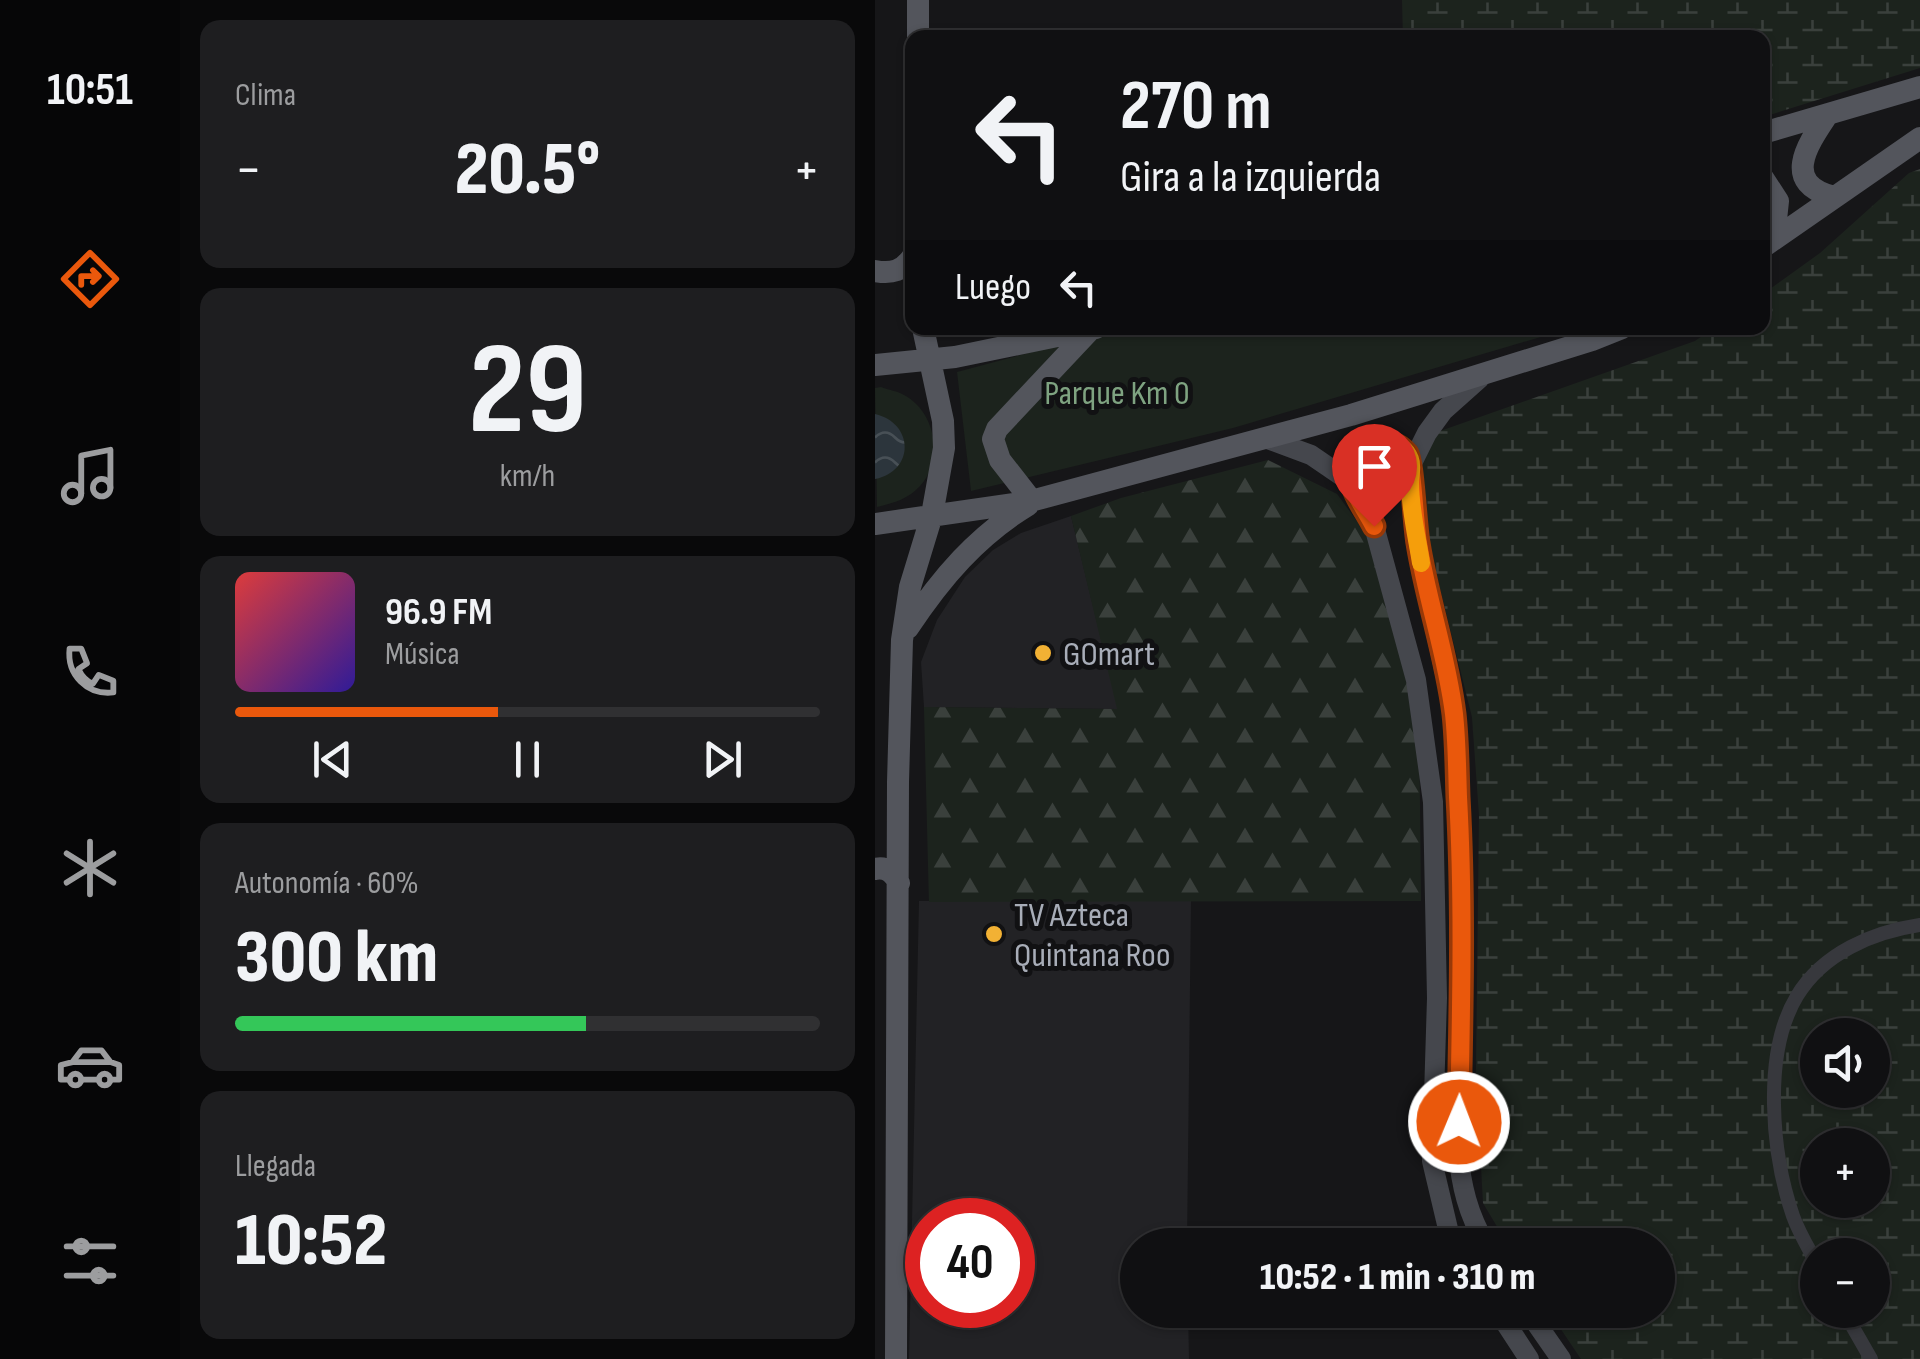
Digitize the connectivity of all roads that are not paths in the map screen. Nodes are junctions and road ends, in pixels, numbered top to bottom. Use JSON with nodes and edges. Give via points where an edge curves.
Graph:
{"nodes":[{"id":1,"x":919,"y":0,"type":"edge"},
{"id":2,"x":918,"y":30,"type":"edge"},
{"id":3,"x":1920,"y":87,"type":"edge"},
{"id":4,"x":1828,"y":114,"type":"junction"},
{"id":5,"x":1770,"y":131,"type":"edge"},
{"id":6,"x":1920,"y":138,"type":"edge"},
{"id":7,"x":1770,"y":189,"type":"edge"},
{"id":8,"x":1834,"y":197,"type":"junction"},
{"id":9,"x":1770,"y":234,"type":"edge"},
{"id":10,"x":1770,"y":241,"type":"edge"},
{"id":11,"x":905,"y":265,"type":"edge"},
{"id":12,"x":875,"y":272,"type":"edge"},
{"id":13,"x":924,"y":335,"type":"edge"},
{"id":14,"x":1056,"y":335,"type":"edge"},
{"id":15,"x":1084,"y":335,"type":"edge"},
{"id":16,"x":1601,"y":335,"type":"edge"},
{"id":17,"x":929,"y":360,"type":"junction"},
{"id":18,"x":879,"y":365,"type":"edge"},
{"id":19,"x":1489,"y":372,"type":"junction"},
{"id":20,"x":940,"y":406,"type":"junction"},
{"id":21,"x":1265,"y":438,"type":"junction"},
{"id":22,"x":1412,"y":463,"type":"junction"},
{"id":23,"x":940,"y":474,"type":"junction"},
{"id":24,"x":1352,"y":482,"type":"junction"},
{"id":25,"x":1035,"y":500,"type":"junction"},
{"id":26,"x":931,"y":515,"type":"junction"},
{"id":27,"x":883,"y":523,"type":"edge"},
{"id":28,"x":902,"y":640,"type":"junction"},
{"id":29,"x":898,"y":782,"type":"junction"},
{"id":30,"x":875,"y":793,"type":"edge"},
{"id":31,"x":875,"y":868,"type":"edge"},
{"id":32,"x":899,"y":883,"type":"junction"},
{"id":33,"x":1920,"y":925,"type":"edge"},
{"id":34,"x":1448,"y":1228,"type":"edge"},
{"id":35,"x":1475,"y":1228,"type":"edge"},
{"id":36,"x":1803,"y":1238,"type":"edge"},
{"id":37,"x":1509,"y":1328,"type":"edge"},
{"id":38,"x":1539,"y":1328,"type":"edge"},
{"id":39,"x":1853,"y":1328,"type":"edge"},
{"id":40,"x":896,"y":1359,"type":"edge"},
{"id":41,"x":1529,"y":1359,"type":"edge"},
{"id":42,"x":1561,"y":1359,"type":"edge"},
{"id":43,"x":1871,"y":1359,"type":"edge"}],
"edges":[{"from":1,"to":2,"type":"main road"},
{"from":3,"to":4,"type":"main road"},
{"from":4,"to":5,"type":"main road"},
{"from":4,"to":8,"type":"main road","via":[[1803,156],[1803,171],[1820,194]]},
{"from":6,"to":8,"type":"main road"},
{"from":7,"to":9,"type":"main road","via":[[1778,201]]},
{"from":8,"to":10,"type":"main road"},
{"from":11,"to":12,"type":"main road"},
{"from":13,"to":17,"type":"main road"},
{"from":14,"to":17,"type":"main road"},
{"from":15,"to":25,"type":"main road","via":[[993,439],[1000,460]]},
{"from":16,"to":19,"type":"main road"},
{"from":17,"to":18,"type":"main road"},
{"from":17,"to":20,"type":"main road"},
{"from":18,"to":20,"type":"main road","via":[[903,373]]},
{"from":19,"to":21,"type":"main road"},
{"from":19,"to":22,"type":"street","via":[[1443,411]]},
{"from":20,"to":23,"type":"main road"},
{"from":21,"to":24,"type":"street","via":[[1311,455]]},
{"from":21,"to":25,"type":"main road"},
{"from":22,"to":24,"type":"street","via":[[1393,444],[1366,446],[1351,468]]},
{"from":22,"to":35,"type":"street","via":[[1413,517],[1454,713],[1461,851],[1458,1150],[1461,1188]]},
{"from":23,"to":26,"type":"main road"},
{"from":23,"to":27,"type":"main road","via":[[918,500]]},
{"from":24,"to":34,"type":"street","via":[[1374,526],[1416,680],[1431,784],[1433,1161]]},
{"from":25,"to":26,"type":"main road"},
{"from":25,"to":28,"type":"main road","via":[[952,567]]},
{"from":26,"to":27,"type":"main road"},
{"from":26,"to":28,"type":"main road"},
{"from":28,"to":29,"type":"main road"},
{"from":29,"to":30,"type":"main road"},
{"from":29,"to":32,"type":"main road"},
{"from":31,"to":32,"type":"main road"},
{"from":32,"to":40,"type":"main road"},
{"from":33,"to":36,"type":"street","via":[[1889,929],[1835,955],[1797,996],[1777,1053],[1773,1116],[1781,1175]]},
{"from":37,"to":41,"type":"street"},
{"from":38,"to":42,"type":"street"},
{"from":39,"to":43,"type":"street"}]}
